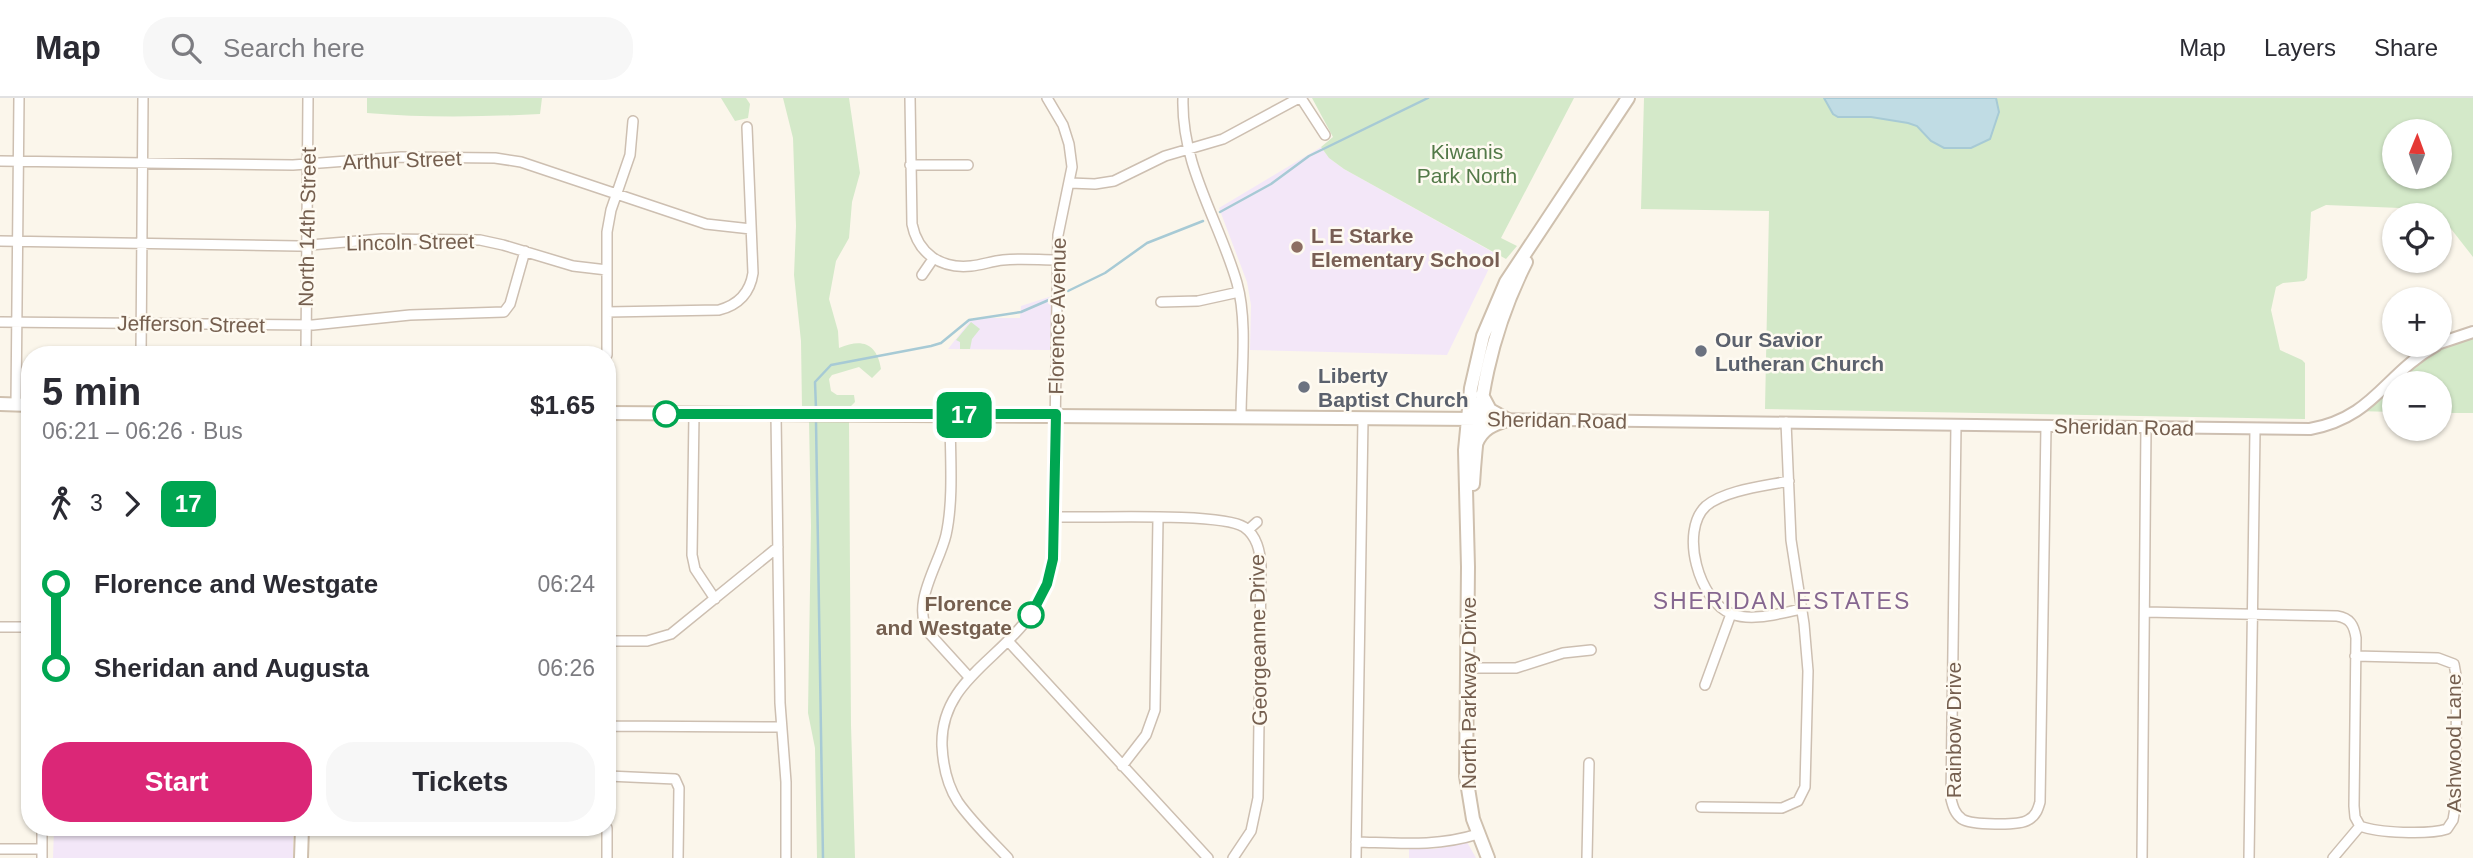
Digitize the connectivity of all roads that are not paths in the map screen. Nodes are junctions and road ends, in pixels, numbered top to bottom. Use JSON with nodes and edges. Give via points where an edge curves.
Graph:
{"nodes":[{"id":1,"x":19,"y":98,"type":"edge"},
{"id":2,"x":144,"y":98,"type":"edge"},
{"id":3,"x":308,"y":98,"type":"edge"},
{"id":4,"x":909,"y":98,"type":"edge"},
{"id":5,"x":1047,"y":98,"type":"edge"},
{"id":6,"x":1183,"y":98,"type":"edge"},
{"id":7,"x":1300,"y":98,"type":"edge"},
{"id":8,"x":1628,"y":98,"type":"edge"},
{"id":9,"x":633,"y":121,"type":"dead end"},
{"id":10,"x":747,"y":127,"type":"dead end"},
{"id":11,"x":1325,"y":135,"type":"dead end"},
{"id":12,"x":1188,"y":149,"type":"junction"},
{"id":13,"x":0,"y":161,"type":"edge"},
{"id":14,"x":19,"y":162,"type":"junction"},
{"id":15,"x":143,"y":163,"type":"junction"},
{"id":16,"x":308,"y":164,"type":"junction"},
{"id":17,"x":910,"y":165,"type":"junction"},
{"id":18,"x":968,"y":165,"type":"dead end"},
{"id":19,"x":1070,"y":183,"type":"junction"},
{"id":20,"x":617,"y":193,"type":"junction"},
{"id":21,"x":751,"y":229,"type":"junction"},
{"id":22,"x":0,"y":242,"type":"edge"},
{"id":23,"x":18,"y":242,"type":"junction"},
{"id":24,"x":143,"y":244,"type":"junction"},
{"id":25,"x":307,"y":246,"type":"junction"},
{"id":26,"x":525,"y":251,"type":"junction"},
{"id":27,"x":933,"y":259,"type":"junction"},
{"id":28,"x":1057,"y":260,"type":"junction"},
{"id":29,"x":607,"y":270,"type":"junction"},
{"id":30,"x":922,"y":275,"type":"dead end"},
{"id":31,"x":1239,"y":292,"type":"junction"},
{"id":32,"x":1161,"y":302,"type":"dead end"},
{"id":33,"x":607,"y":312,"type":"junction"},
{"id":34,"x":0,"y":322,"type":"edge"},
{"id":35,"x":17,"y":323,"type":"junction"},
{"id":36,"x":142,"y":323,"type":"junction"},
{"id":37,"x":306,"y":326,"type":"junction"},
{"id":38,"x":2473,"y":332,"type":"edge"},
{"id":39,"x":2452,"y":339,"type":"edge"},
{"id":40,"x":141,"y":346,"type":"edge"},
{"id":41,"x":306,"y":346,"type":"edge"},
{"id":42,"x":607,"y":346,"type":"edge"},
{"id":43,"x":2418,"y":357,"type":"edge"},
{"id":44,"x":21,"y":378,"type":"edge"},
{"id":45,"x":1476,"y":391,"type":"junction"},
{"id":46,"x":0,"y":404,"type":"edge"},
{"id":47,"x":21,"y":405,"type":"edge"},
{"id":48,"x":616,"y":413,"type":"edge"},
{"id":49,"x":694,"y":414,"type":"junction"},
{"id":50,"x":1056,"y":414,"type":"junction"},
{"id":51,"x":776,"y":415,"type":"junction"},
{"id":52,"x":950,"y":415,"type":"junction"},
{"id":53,"x":1241,"y":417,"type":"junction"},
{"id":54,"x":1363,"y":419,"type":"junction"},
{"id":55,"x":1438,"y":419,"type":"junction"},
{"id":56,"x":1472,"y":419,"type":"junction"},
{"id":57,"x":1508,"y":420,"type":"junction"},
{"id":58,"x":1786,"y":422,"type":"junction"},
{"id":59,"x":1956,"y":425,"type":"junction"},
{"id":60,"x":2046,"y":426,"type":"junction"},
{"id":61,"x":2146,"y":428,"type":"junction"},
{"id":62,"x":2255,"y":430,"type":"junction"},
{"id":63,"x":1471,"y":444,"type":"junction"},
{"id":64,"x":1789,"y":481,"type":"junction"},
{"id":65,"x":1055,"y":517,"type":"junction"},
{"id":66,"x":1158,"y":518,"type":"junction"},
{"id":67,"x":1256,"y":522,"type":"dead end"},
{"id":68,"x":1248,"y":530,"type":"junction"},
{"id":69,"x":778,"y":547,"type":"junction"},
{"id":70,"x":715,"y":599,"type":"junction"},
{"id":71,"x":1801,"y":609,"type":"junction"},
{"id":72,"x":2145,"y":612,"type":"junction"},
{"id":73,"x":1731,"y":614,"type":"junction"},
{"id":74,"x":2252,"y":615,"type":"junction"},
{"id":75,"x":0,"y":627,"type":"edge"},
{"id":76,"x":21,"y":627,"type":"edge"},
{"id":77,"x":616,"y":640,"type":"edge"},
{"id":78,"x":1008,"y":641,"type":"junction"},
{"id":79,"x":1591,"y":650,"type":"dead end"},
{"id":80,"x":2356,"y":656,"type":"junction"},
{"id":81,"x":1468,"y":668,"type":"junction"},
{"id":82,"x":969,"y":677,"type":"junction"},
{"id":83,"x":1705,"y":685,"type":"dead end"},
{"id":84,"x":616,"y":726,"type":"edge"},
{"id":85,"x":780,"y":727,"type":"junction"},
{"id":86,"x":1589,"y":764,"type":"dead end"},
{"id":87,"x":1122,"y":766,"type":"junction"},
{"id":88,"x":616,"y":776,"type":"edge"},
{"id":89,"x":1701,"y":807,"type":"dead end"},
{"id":90,"x":2360,"y":826,"type":"junction"},
{"id":91,"x":1478,"y":834,"type":"junction"},
{"id":92,"x":42,"y":836,"type":"edge"},
{"id":93,"x":302,"y":836,"type":"edge"},
{"id":94,"x":607,"y":836,"type":"edge"},
{"id":95,"x":1356,"y":842,"type":"junction"},
{"id":96,"x":0,"y":849,"type":"edge"},
{"id":97,"x":42,"y":854,"type":"edge"},
{"id":98,"x":301,"y":858,"type":"edge"},
{"id":99,"x":607,"y":858,"type":"edge"},
{"id":100,"x":678,"y":858,"type":"edge"},
{"id":101,"x":786,"y":858,"type":"edge"},
{"id":102,"x":1008,"y":858,"type":"edge"},
{"id":103,"x":1208,"y":858,"type":"edge"},
{"id":104,"x":1233,"y":858,"type":"edge"},
{"id":105,"x":1356,"y":858,"type":"edge"},
{"id":106,"x":1488,"y":858,"type":"edge"},
{"id":107,"x":1587,"y":858,"type":"edge"},
{"id":108,"x":2142,"y":858,"type":"edge"},
{"id":109,"x":2249,"y":858,"type":"edge"},
{"id":110,"x":2333,"y":858,"type":"edge"}],
"edges":[{"from":1,"to":14,"type":"street"},
{"from":2,"to":15,"type":"street"},
{"from":3,"to":16,"type":"street","name":"North 14th Street"},
{"from":4,"to":17,"type":"street"},
{"from":5,"to":19,"type":"street","name":"Florence Avenue","via":[[1069,144]]},
{"from":6,"to":12,"type":"street"},
{"from":7,"to":11,"type":"street"},
{"from":7,"to":12,"type":"street","via":[[1223,139]]},
{"from":8,"to":45,"type":"main road","name":"North Parkway Drive","via":[[1553,212],[1518,277]]},
{"from":9,"to":20,"type":"street","via":[[630,155]]},
{"from":10,"to":21,"type":"street"},
{"from":12,"to":19,"type":"street","via":[[1114,181]]},
{"from":12,"to":31,"type":"street"},
{"from":13,"to":14,"type":"street","name":"Arthur Street"},
{"from":14,"to":15,"type":"street","name":"Arthur Street"},
{"from":14,"to":23,"type":"street"},
{"from":15,"to":16,"type":"street","name":"Arthur Street"},
{"from":15,"to":24,"type":"street"},
{"from":16,"to":20,"type":"street","name":"Arthur Street","via":[[378,157],[501,158]]},
{"from":16,"to":25,"type":"street","name":"North 14th Street"},
{"from":17,"to":18,"type":"street"},
{"from":17,"to":27,"type":"street","via":[[913,231]]},
{"from":19,"to":28,"type":"street","name":"Florence Avenue","via":[[1059,222]]},
{"from":20,"to":21,"type":"street","name":"Arthur Street","via":[[706,224]]},
{"from":20,"to":29,"type":"street","via":[[608,222]]},
{"from":21,"to":33,"type":"street","via":[[751,282],[731,306]]},
{"from":22,"to":23,"type":"street","name":"Lincoln Street"},
{"from":23,"to":24,"type":"street","name":"Lincoln Street"},
{"from":23,"to":35,"type":"street"},
{"from":24,"to":25,"type":"street","name":"Lincoln Street"},
{"from":24,"to":36,"type":"street"},
{"from":25,"to":26,"type":"street","name":"Lincoln Street","via":[[382,239],[480,240]]},
{"from":25,"to":37,"type":"street","name":"North 14th Street"},
{"from":26,"to":29,"type":"street","name":"Lincoln Street","via":[[573,266]]},
{"from":26,"to":37,"type":"street","name":"Jefferson Street","via":[[507,310]]},
{"from":27,"to":28,"type":"street","via":[[960,267],[1001,260]]},
{"from":27,"to":30,"type":"street"},
{"from":28,"to":50,"type":"street","name":"Florence Avenue"},
{"from":29,"to":33,"type":"street"},
{"from":31,"to":32,"type":"street","via":[[1198,301]]},
{"from":31,"to":53,"type":"street"},
{"from":33,"to":42,"type":"street"},
{"from":34,"to":35,"type":"street","name":"Jefferson Street"},
{"from":35,"to":36,"type":"street","name":"Jefferson Street"},
{"from":35,"to":44,"type":"street"},
{"from":36,"to":37,"type":"street","name":"Jefferson Street"},
{"from":36,"to":40,"type":"street"},
{"from":37,"to":41,"type":"street","name":"North 14th Street"},
{"from":38,"to":39,"type":"street","name":"Sheridan Road"},
{"from":43,"to":62,"type":"street","name":"Sheridan Road","via":[[2370,402],[2344,419],[2310,429]]},
{"from":45,"to":55,"type":"main road"},
{"from":45,"to":56,"type":"main road","name":"North Parkway Drive"},
{"from":45,"to":57,"type":"main road","via":[[1490,410]]},
{"from":46,"to":47,"type":"main road"},
{"from":48,"to":49,"type":"main road","name":"Sheridan Road"},
{"from":49,"to":51,"type":"main road","name":"Sheridan Road"},
{"from":49,"to":70,"type":"street","via":[[692,555],[695,569]]},
{"from":50,"to":52,"type":"main road","name":"Sheridan Road"},
{"from":50,"to":53,"type":"main road","name":"Sheridan Road"},
{"from":50,"to":65,"type":"street","name":"Florence Avenue"},
{"from":51,"to":52,"type":"main road","name":"Sheridan Road"},
{"from":51,"to":69,"type":"street"},
{"from":52,"to":82,"type":"street","via":[[947,526],[922,612],[929,633]]},
{"from":53,"to":54,"type":"main road","name":"Sheridan Road"},
{"from":54,"to":55,"type":"main road","name":"Sheridan Road"},
{"from":54,"to":95,"type":"street"},
{"from":55,"to":56,"type":"main road","name":"Sheridan Road"},
{"from":55,"to":63,"type":"main road"},
{"from":56,"to":57,"type":"street","name":"Sheridan Road"},
{"from":56,"to":63,"type":"main road","name":"North Parkway Drive"},
{"from":57,"to":58,"type":"street","name":"Sheridan Road"},
{"from":57,"to":63,"type":"main road","via":[[1489,427]]},
{"from":58,"to":59,"type":"street","name":"Sheridan Road"},
{"from":58,"to":64,"type":"street"},
{"from":59,"to":60,"type":"street","name":"Sheridan Road"},
{"from":59,"to":60,"type":"street","name":"Rainbow Drive","via":[[1951,799],[1965,820],[2017,824],[2034,816],[2040,793]]},
{"from":60,"to":61,"type":"street","name":"Sheridan Road"},
{"from":61,"to":62,"type":"street","name":"Sheridan Road"},
{"from":61,"to":72,"type":"street"},
{"from":62,"to":74,"type":"street"},
{"from":63,"to":81,"type":"main road","name":"North Parkway Drive"},
{"from":64,"to":71,"type":"street","via":[[1791,540]]},
{"from":64,"to":73,"type":"street","via":[[1721,497],[1704,508],[1697,520],[1693,539],[1703,583],[1712,600]]},
{"from":65,"to":66,"type":"street","name":"Georgeanne Drive"},
{"from":65,"to":78,"type":"street","name":"Florence Avenue","via":[[1047,584],[1031,615]]},
{"from":66,"to":68,"type":"street","name":"Georgeanne Drive","via":[[1225,520]]},
{"from":66,"to":87,"type":"street","via":[[1155,710],[1146,735]]},
{"from":67,"to":68,"type":"street"},
{"from":68,"to":104,"type":"street","name":"Georgeanne Drive","via":[[1259,549],[1261,566],[1258,798],[1251,831]]},
{"from":69,"to":70,"type":"street"},
{"from":69,"to":85,"type":"street"},
{"from":70,"to":77,"type":"street","via":[[666,637]]},
{"from":71,"to":73,"type":"street","via":[[1757,617]]},
{"from":71,"to":89,"type":"street","via":[[1808,680],[1803,793],[1794,804],[1782,807]]},
{"from":72,"to":74,"type":"street"},
{"from":72,"to":108,"type":"street"},
{"from":73,"to":83,"type":"street"},
{"from":74,"to":80,"type":"street","via":[[2337,616],[2351,621]]},
{"from":74,"to":109,"type":"street"},
{"from":75,"to":76,"type":"street"},
{"from":78,"to":82,"type":"street","name":"Florence Avenue"},
{"from":78,"to":87,"type":"street"},
{"from":79,"to":81,"type":"street","via":[[1563,653],[1516,668]]},
{"from":80,"to":90,"type":"street","via":[[2354,806]]},
{"from":80,"to":90,"type":"street","name":"Ashwood Lane","via":[[2443,659],[2454,664],[2457,681],[2452,824],[2433,831],[2376,831]]},
{"from":81,"to":91,"type":"main road","name":"North Parkway Drive","via":[[1466,776]]},
{"from":82,"to":102,"type":"street","name":"Florence Avenue","via":[[954,696],[944,723],[943,764],[957,800]]},
{"from":84,"to":85,"type":"street"},
{"from":85,"to":101,"type":"street"},
{"from":86,"to":107,"type":"street"},
{"from":87,"to":103,"type":"street"},
{"from":88,"to":100,"type":"street","via":[[675,779],[679,788]]},
{"from":90,"to":110,"type":"street"},
{"from":91,"to":95,"type":"street","via":[[1431,844]]},
{"from":91,"to":106,"type":"main road","name":"North Parkway Drive"},
{"from":92,"to":97,"type":"street"},
{"from":93,"to":98,"type":"main road"},
{"from":94,"to":99,"type":"street"},
{"from":95,"to":105,"type":"street"},
{"from":96,"to":97,"type":"street"}]}
